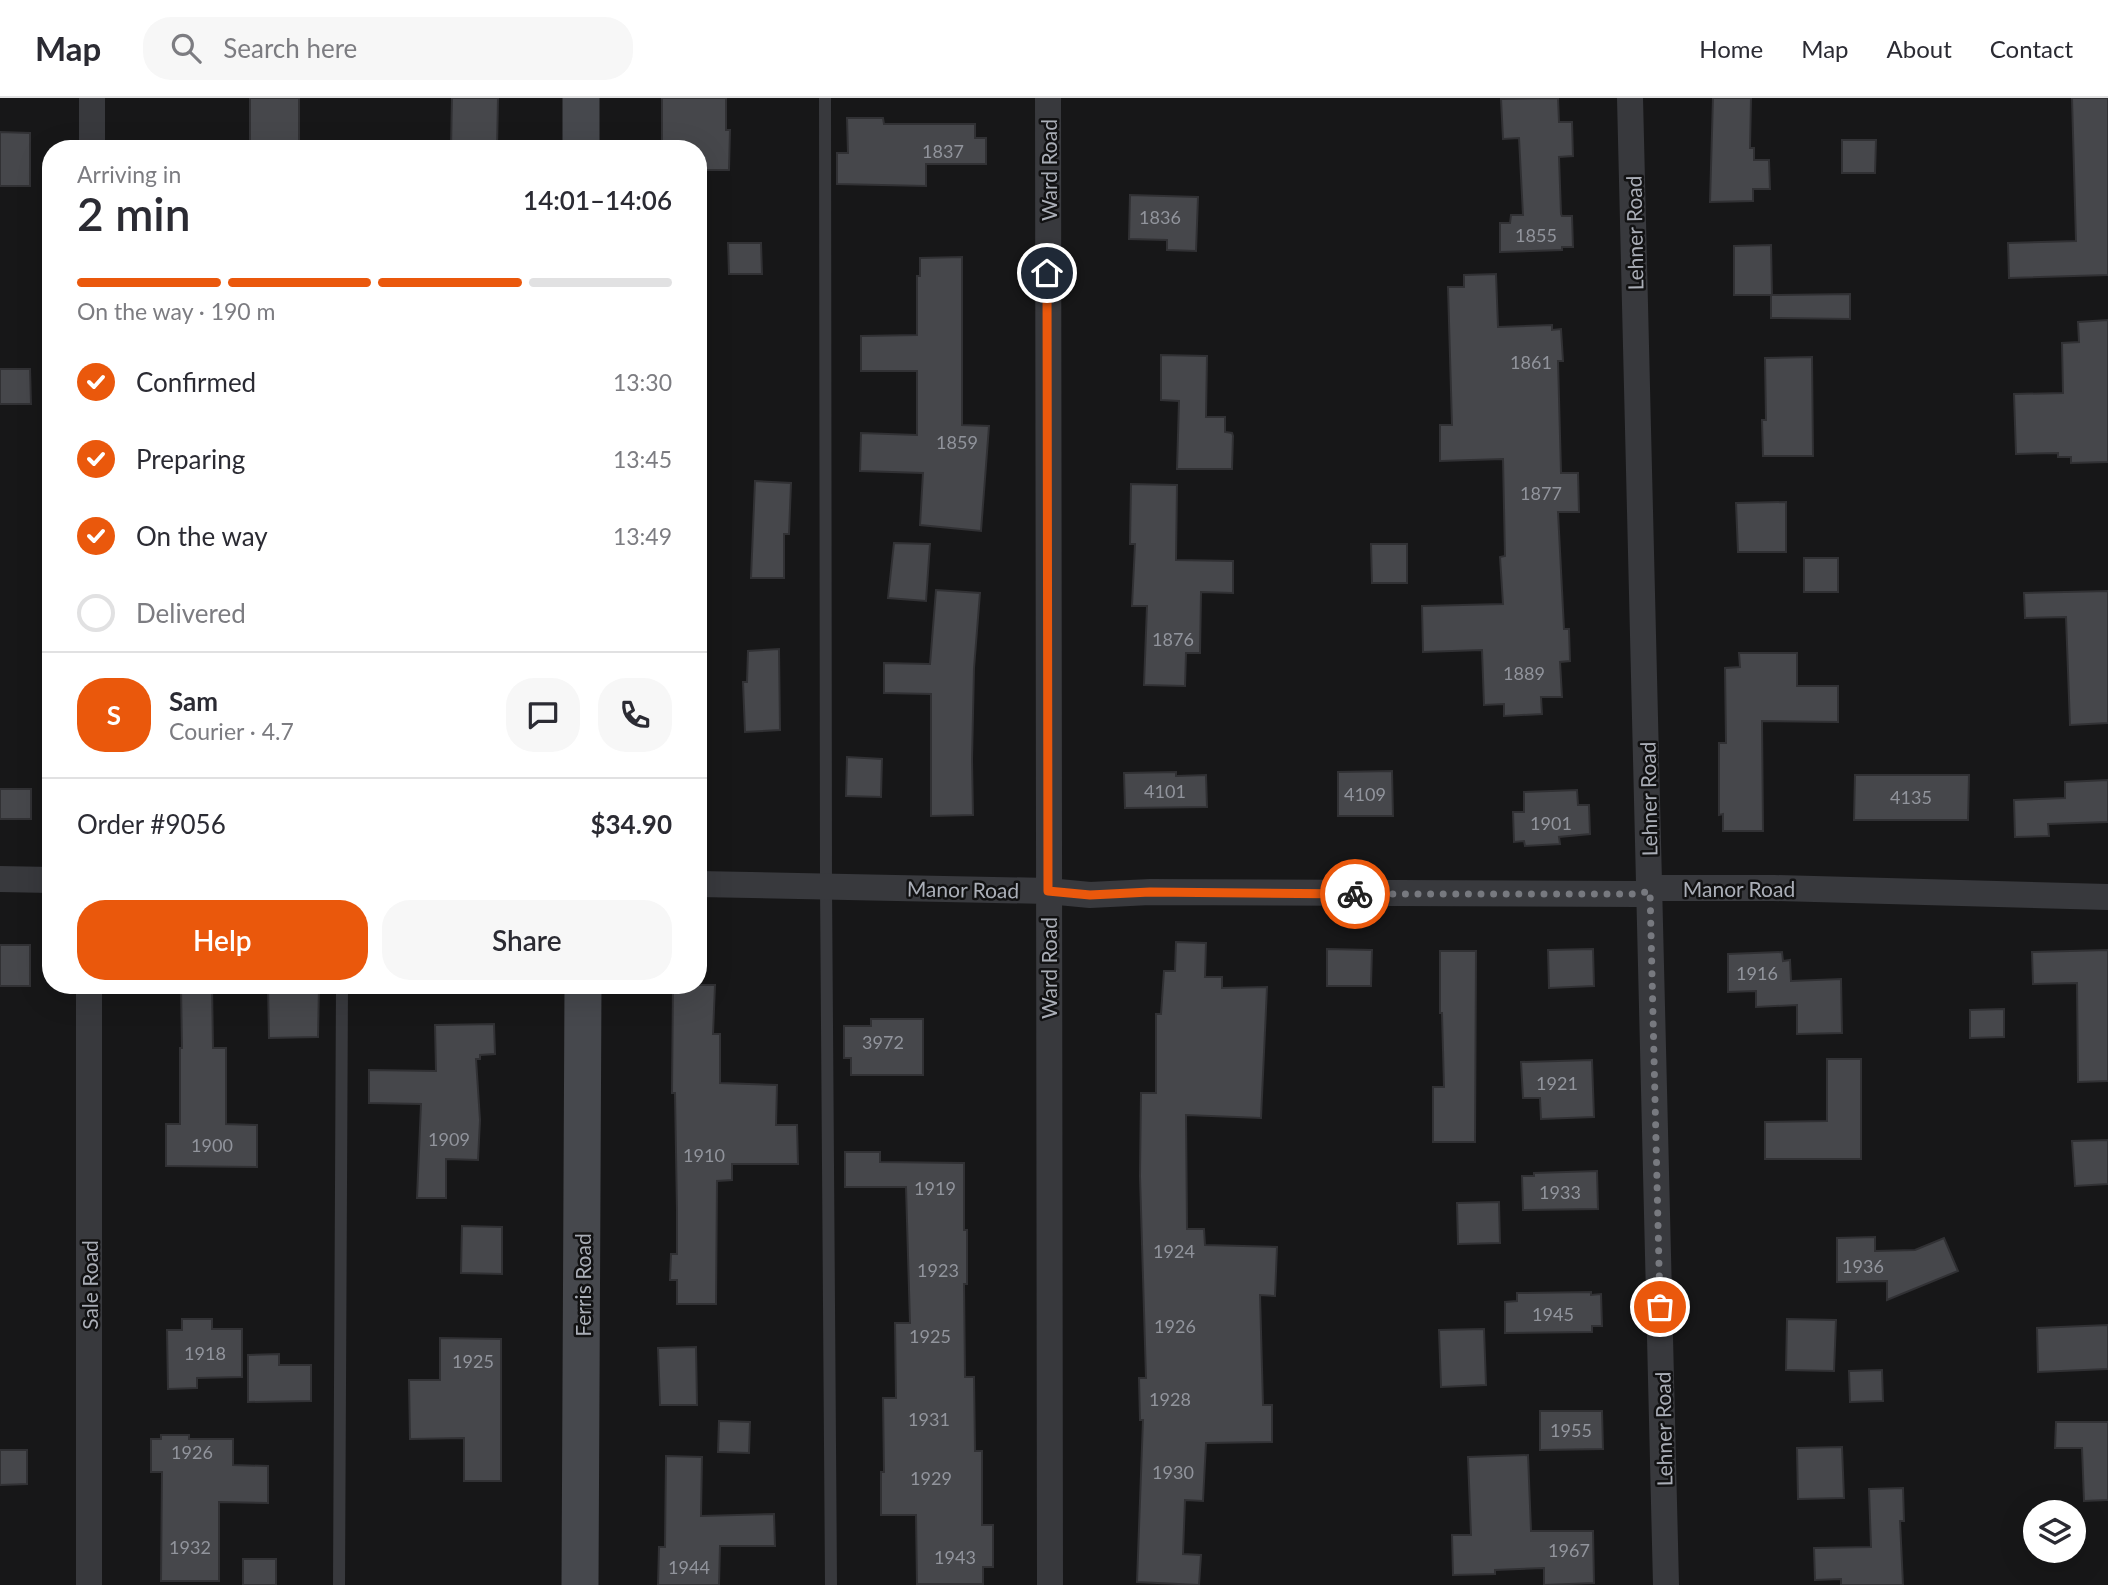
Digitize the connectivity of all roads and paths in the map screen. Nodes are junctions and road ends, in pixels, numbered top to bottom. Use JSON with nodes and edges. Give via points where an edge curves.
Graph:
{"nodes":[{"id":1,"x":92,"y":98,"type":"edge"},
{"id":2,"x":581,"y":98,"type":"edge"},
{"id":3,"x":825,"y":98,"type":"edge"},
{"id":4,"x":1048,"y":98,"type":"edge"},
{"id":5,"x":1630,"y":98,"type":"edge"},
{"id":6,"x":92,"y":140,"type":"edge"},
{"id":7,"x":581,"y":140,"type":"edge"},
{"id":8,"x":0,"y":879,"type":"edge"},
{"id":9,"x":42,"y":880,"type":"edge"},
{"id":10,"x":707,"y":884,"type":"edge"},
{"id":11,"x":826,"y":886,"type":"junction"},
{"id":12,"x":1048,"y":891,"type":"junction"},
{"id":13,"x":1650,"y":891,"type":"junction"},
{"id":14,"x":2108,"y":897,"type":"edge"},
{"id":15,"x":89,"y":994,"type":"edge"},
{"id":16,"x":342,"y":994,"type":"edge"},
{"id":17,"x":583,"y":994,"type":"edge"},
{"id":18,"x":89,"y":1585,"type":"edge"},
{"id":19,"x":339,"y":1585,"type":"edge"},
{"id":20,"x":580,"y":1585,"type":"edge"},
{"id":21,"x":831,"y":1585,"type":"edge"},
{"id":22,"x":1050,"y":1585,"type":"edge"},
{"id":23,"x":1666,"y":1585,"type":"edge"}],
"edges":[{"from":1,"to":6,"type":"street"},
{"from":2,"to":7,"type":"main road"},
{"from":3,"to":11,"type":"lane"},
{"from":4,"to":12,"type":"street","name":"Ward Road"},
{"from":5,"to":13,"type":"street","name":"Lehner Road"},
{"from":8,"to":9,"type":"street"},
{"from":10,"to":11,"type":"street","name":"Manor Road"},
{"from":11,"to":12,"type":"street","name":"Manor Road"},
{"from":11,"to":21,"type":"lane"},
{"from":12,"to":13,"type":"street","name":"Manor Road","via":[[1090,895]]},
{"from":12,"to":22,"type":"street","name":"Ward Road"},
{"from":13,"to":14,"type":"street","name":"Manor Road","via":[[1774,888]]},
{"from":13,"to":23,"type":"street","name":"Lehner Road"},
{"from":15,"to":18,"type":"street","name":"Sale Road"},
{"from":16,"to":19,"type":"lane"},
{"from":17,"to":20,"type":"main road","name":"Ferris Road"}]}
